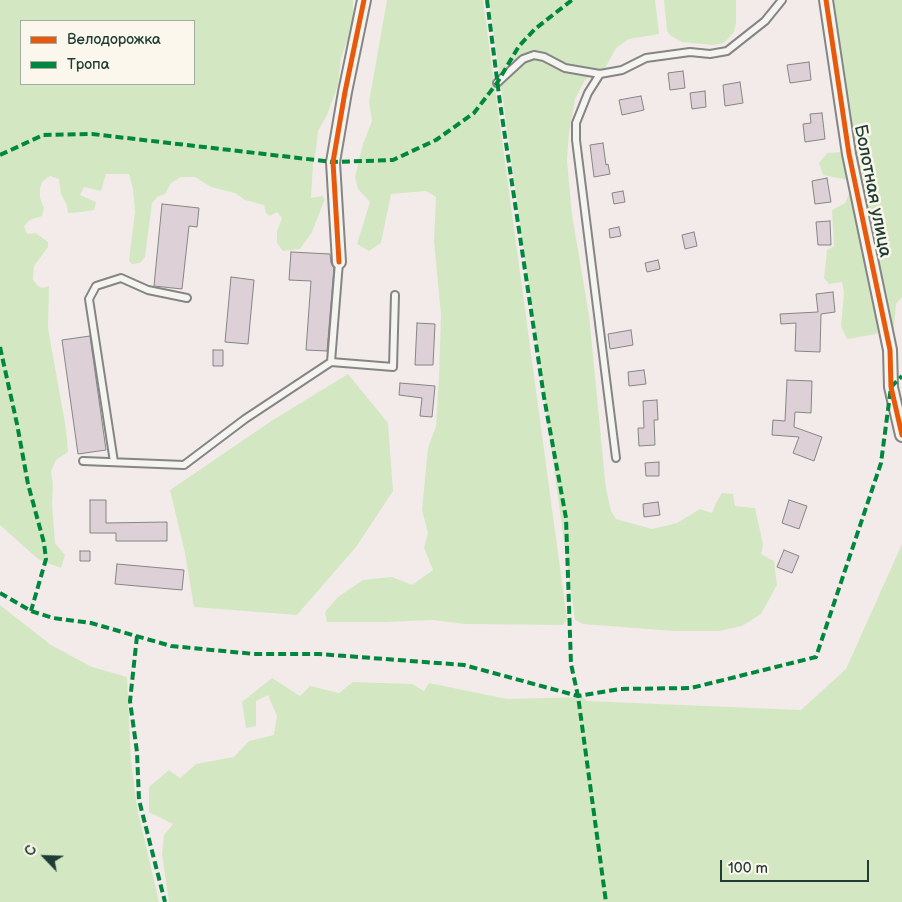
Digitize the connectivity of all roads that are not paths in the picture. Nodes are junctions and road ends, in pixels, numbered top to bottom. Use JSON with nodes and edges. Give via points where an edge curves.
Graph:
{"nodes":[{"id":1,"x":364,"y":0,"type":"edge"},
{"id":2,"x":782,"y":0,"type":"edge"},
{"id":3,"x":826,"y":0,"type":"edge"},
{"id":4,"x":600,"y":74,"type":"junction"},
{"id":5,"x":497,"y":83,"type":"dead end"},
{"id":6,"x":339,"y":262,"type":"joint"},
{"id":7,"x":396,"y":295,"type":"dead end"},
{"id":8,"x":187,"y":298,"type":"dead end"},
{"id":9,"x":331,"y":362,"type":"junction"},
{"id":10,"x":902,"y":435,"type":"edge"},
{"id":11,"x":616,"y":458,"type":"dead end"},
{"id":12,"x":83,"y":461,"type":"dead end"},
{"id":13,"x":114,"y":462,"type":"junction"}],
"edges":[{"from":1,"to":6,"type":"street","via":[[334,162]]},
{"from":2,"to":4,"type":"lane","via":[[765,21],[727,52],[690,52],[646,58],[622,70]]},
{"from":3,"to":10,"type":"street","name":"Болотная улица","via":[[849,154],[890,350],[891,388]]},
{"from":4,"to":5,"type":"lane","via":[[565,68],[534,55],[524,59]]},
{"from":4,"to":11,"type":"lane","via":[[576,123],[576,140]]},
{"from":6,"to":9,"type":"lane"},
{"from":7,"to":9,"type":"lane","via":[[393,367]]},
{"from":8,"to":13,"type":"lane","via":[[148,290],[122,278],[96,286],[89,299]]},
{"from":9,"to":13,"type":"lane","via":[[245,419],[184,465]]},
{"from":12,"to":13,"type":"lane"}]}
